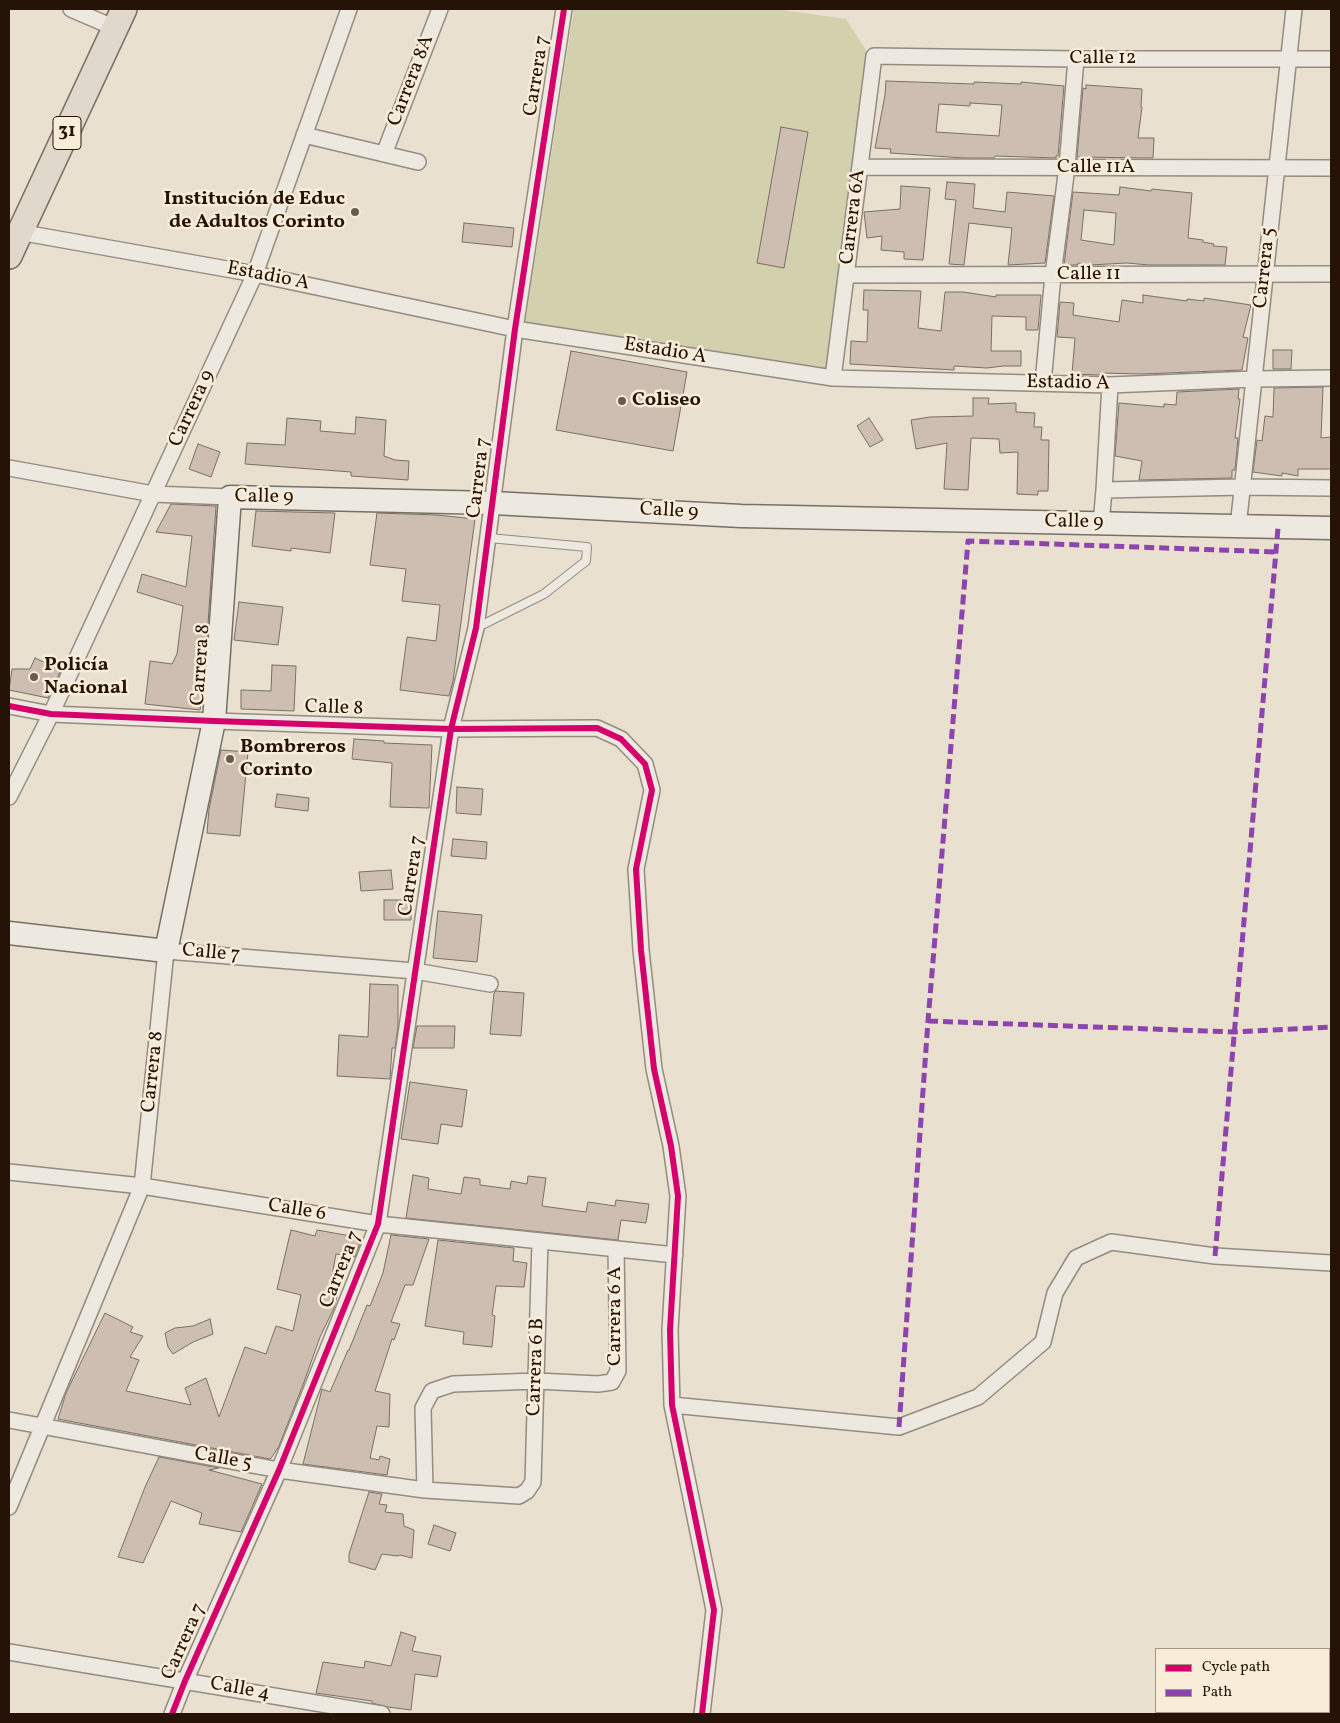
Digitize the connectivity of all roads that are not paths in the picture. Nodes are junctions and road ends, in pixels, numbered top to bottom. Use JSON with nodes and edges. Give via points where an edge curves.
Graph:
{"nodes":[{"id":1,"x":70,"y":9,"type":"edge"},
{"id":2,"x":348,"y":9,"type":"edge"},
{"id":3,"x":440,"y":9,"type":"edge"},
{"id":4,"x":564,"y":9,"type":"edge"},
{"id":5,"x":1294,"y":9,"type":"edge"},
{"id":6,"x":120,"y":19,"type":"edge"},
{"id":7,"x":874,"y":56,"type":"joint"},
{"id":8,"x":1288,"y":58,"type":"junction"},
{"id":9,"x":1076,"y":59,"type":"junction"},
{"id":10,"x":1331,"y":59,"type":"edge"},
{"id":11,"x":304,"y":134,"type":"junction"},
{"id":12,"x":384,"y":154,"type":"junction"},
{"id":13,"x":418,"y":162,"type":"dead end"},
{"id":14,"x":860,"y":167,"type":"junction"},
{"id":15,"x":1067,"y":168,"type":"junction"},
{"id":16,"x":1276,"y":168,"type":"junction"},
{"id":17,"x":1331,"y":168,"type":"edge"},
{"id":18,"x":15,"y":232,"type":"edge"},
{"id":19,"x":9,"y":256,"type":"edge"},
{"id":20,"x":255,"y":274,"type":"junction"},
{"id":21,"x":1331,"y":274,"type":"edge"},
{"id":22,"x":846,"y":275,"type":"junction"},
{"id":23,"x":1053,"y":275,"type":"junction"},
{"id":24,"x":1265,"y":275,"type":"junction"},
{"id":25,"x":515,"y":329,"type":"junction"},
{"id":26,"x":833,"y":378,"type":"junction"},
{"id":27,"x":1331,"y":378,"type":"edge"},
{"id":28,"x":1254,"y":379,"type":"junction"},
{"id":29,"x":1043,"y":383,"type":"junction"},
{"id":30,"x":1110,"y":385,"type":"junction"},
{"id":31,"x":9,"y":468,"type":"edge"},
{"id":32,"x":1243,"y":487,"type":"junction"},
{"id":33,"x":1331,"y":488,"type":"edge"},
{"id":34,"x":1104,"y":490,"type":"junction"},
{"id":35,"x":154,"y":494,"type":"junction"},
{"id":36,"x":230,"y":497,"type":"junction"},
{"id":37,"x":493,"y":503,"type":"junction"},
{"id":38,"x":1101,"y":524,"type":"junction"},
{"id":39,"x":1238,"y":527,"type":"junction"},
{"id":40,"x":1331,"y":528,"type":"edge"},
{"id":41,"x":488,"y":538,"type":"junction"},
{"id":42,"x":476,"y":628,"type":"junction"},
{"id":43,"x":9,"y":706,"type":"edge"},
{"id":44,"x":51,"y":714,"type":"junction"},
{"id":45,"x":214,"y":721,"type":"junction"},
{"id":46,"x":451,"y":729,"type":"junction"},
{"id":47,"x":9,"y":797,"type":"edge"},
{"id":48,"x":9,"y":932,"type":"edge"},
{"id":49,"x":166,"y":951,"type":"junction"},
{"id":50,"x":415,"y":971,"type":"junction"},
{"id":51,"x":490,"y":984,"type":"dead end"},
{"id":52,"x":9,"y":1172,"type":"edge"},
{"id":53,"x":142,"y":1186,"type":"junction"},
{"id":54,"x":378,"y":1224,"type":"junction"},
{"id":55,"x":540,"y":1241,"type":"junction"},
{"id":56,"x":616,"y":1249,"type":"junction"},
{"id":57,"x":675,"y":1255,"type":"junction"},
{"id":58,"x":1331,"y":1263,"type":"edge"},
{"id":59,"x":537,"y":1381,"type":"junction"},
{"id":60,"x":672,"y":1405,"type":"junction"},
{"id":61,"x":9,"y":1420,"type":"edge"},
{"id":62,"x":43,"y":1426,"type":"junction"},
{"id":63,"x":279,"y":1470,"type":"junction"},
{"id":64,"x":424,"y":1490,"type":"junction"},
{"id":65,"x":527,"y":1492,"type":"joint"},
{"id":66,"x":9,"y":1507,"type":"edge"},
{"id":67,"x":9,"y":1652,"type":"edge"},
{"id":68,"x":185,"y":1680,"type":"junction"},
{"id":69,"x":172,"y":1714,"type":"edge"},
{"id":70,"x":382,"y":1714,"type":"edge"},
{"id":71,"x":702,"y":1714,"type":"edge"}],
"edges":[{"from":1,"to":6,"type":"street"},
{"from":2,"to":11,"type":"street","name":"Carrera 9"},
{"from":3,"to":12,"type":"street","name":"Carrera 8A"},
{"from":4,"to":25,"type":"street","name":"Carrera 7"},
{"from":5,"to":8,"type":"street","name":"Carrera 5"},
{"from":6,"to":18,"type":"main road","number":"31"},
{"from":7,"to":9,"type":"street","name":"Calle 12"},
{"from":7,"to":14,"type":"street","name":"Carrera 6A"},
{"from":8,"to":9,"type":"street","name":"Calle 12"},
{"from":8,"to":10,"type":"street","name":"Calle 12"},
{"from":8,"to":16,"type":"street","name":"Carrera 5"},
{"from":9,"to":15,"type":"street"},
{"from":11,"to":12,"type":"street"},
{"from":11,"to":20,"type":"street","name":"Carrera 9"},
{"from":12,"to":13,"type":"street"},
{"from":14,"to":15,"type":"street","name":"Calle 11A"},
{"from":14,"to":22,"type":"street","name":"Carrera 6A"},
{"from":15,"to":16,"type":"street","name":"Calle 11A"},
{"from":15,"to":23,"type":"street"},
{"from":16,"to":17,"type":"street","name":"Calle 11A"},
{"from":16,"to":24,"type":"street","name":"Carrera 5"},
{"from":18,"to":19,"type":"main road","number":"31"},
{"from":18,"to":20,"type":"street","name":"Estadio A"},
{"from":20,"to":25,"type":"street","name":"Estadio A"},
{"from":20,"to":35,"type":"street","name":"Carrera 9"},
{"from":21,"to":24,"type":"street","name":"Calle 11"},
{"from":22,"to":23,"type":"street","name":"Calle 11"},
{"from":22,"to":26,"type":"street","name":"Carrera 6A"},
{"from":23,"to":24,"type":"street","name":"Calle 11"},
{"from":23,"to":29,"type":"street"},
{"from":24,"to":28,"type":"street","name":"Carrera 5"},
{"from":25,"to":26,"type":"street","name":"Estadio A"},
{"from":25,"to":37,"type":"street","name":"Carrera 7"},
{"from":26,"to":29,"type":"street","name":"Estadio A"},
{"from":27,"to":28,"type":"street","name":"Estadio A"},
{"from":28,"to":30,"type":"street","name":"Estadio A"},
{"from":28,"to":32,"type":"street","name":"Carrera 5"},
{"from":29,"to":30,"type":"street","name":"Estadio A"},
{"from":30,"to":34,"type":"street"},
{"from":31,"to":35,"type":"street","name":"Calle 9"},
{"from":32,"to":33,"type":"street"},
{"from":32,"to":34,"type":"street"},
{"from":32,"to":39,"type":"street","name":"Carrera 5"},
{"from":34,"to":38,"type":"street"},
{"from":35,"to":36,"type":"street","name":"Calle 9"},
{"from":35,"to":44,"type":"street","name":"Carrera 9"},
{"from":36,"to":37,"type":"street","name":"Calle 9"},
{"from":36,"to":45,"type":"street","name":"Carrera 8"},
{"from":37,"to":38,"type":"street","name":"Calle 9","via":[[741,516]]},
{"from":37,"to":41,"type":"street","name":"Carrera 7"},
{"from":38,"to":39,"type":"street","name":"Calle 9"},
{"from":39,"to":40,"type":"street","name":"Calle 9"},
{"from":41,"to":42,"type":"street","name":"Carrera 7"},
{"from":41,"to":42,"type":"lane","via":[[587,547],[586,562],[544,594]]},
{"from":42,"to":46,"type":"street","name":"Carrera 7"},
{"from":43,"to":44,"type":"street","name":"Calle 8"},
{"from":44,"to":45,"type":"street","name":"Calle 8"},
{"from":44,"to":47,"type":"street","name":"Carrera 9"},
{"from":45,"to":46,"type":"street","name":"Calle 8"},
{"from":45,"to":49,"type":"street","name":"Carrera 8"},
{"from":46,"to":50,"type":"street","name":"Carrera 7"},
{"from":46,"to":57,"type":"street","name":"Calle 8","via":[[597,728],[621,739],[645,764],[652,790],[636,869],[654,1069],[678,1196]]},
{"from":48,"to":49,"type":"street","name":"Calle 7"},
{"from":49,"to":50,"type":"street","name":"Calle 7"},
{"from":49,"to":53,"type":"street","name":"Carrera 8"},
{"from":50,"to":51,"type":"street","name":"Calle 7"},
{"from":50,"to":54,"type":"street","name":"Carrera 7"},
{"from":52,"to":53,"type":"street","name":"Calle 6"},
{"from":53,"to":54,"type":"street","name":"Calle 6"},
{"from":53,"to":62,"type":"street","name":"Carrera 8"},
{"from":54,"to":55,"type":"street","name":"Calle 6"},
{"from":54,"to":63,"type":"street","name":"Carrera 7"},
{"from":55,"to":56,"type":"street","name":"Calle 6"},
{"from":55,"to":59,"type":"street","name":"Carrera 6 B"},
{"from":56,"to":57,"type":"street","name":"Calle 6"},
{"from":56,"to":59,"type":"street","name":"Carrera 6 A","via":[[618,1371],[612,1382]]},
{"from":57,"to":60,"type":"street","via":[[670,1330]]},
{"from":58,"to":60,"type":"street","via":[[1215,1256],[1111,1242],[1076,1258],[1055,1293],[1043,1342],[978,1397],[899,1427]]},
{"from":59,"to":64,"type":"street","via":[[454,1384],[432,1391],[423,1408]]},
{"from":59,"to":65,"type":"street","name":"Carrera 6 B","via":[[533,1482]]},
{"from":60,"to":71,"type":"street","via":[[714,1610]]},
{"from":61,"to":62,"type":"street","name":"Calle 5"},
{"from":62,"to":63,"type":"street","name":"Calle 5"},
{"from":62,"to":66,"type":"street","name":"Carrera 8"},
{"from":63,"to":64,"type":"street","name":"Calle 5"},
{"from":63,"to":68,"type":"street","name":"Carrera 7"},
{"from":64,"to":65,"type":"street","name":"Calle 5","via":[[519,1496]]},
{"from":67,"to":68,"type":"street","name":"Calle 4"},
{"from":68,"to":69,"type":"street","name":"Carrera 7"},
{"from":68,"to":70,"type":"street","name":"Calle 4"}]}
